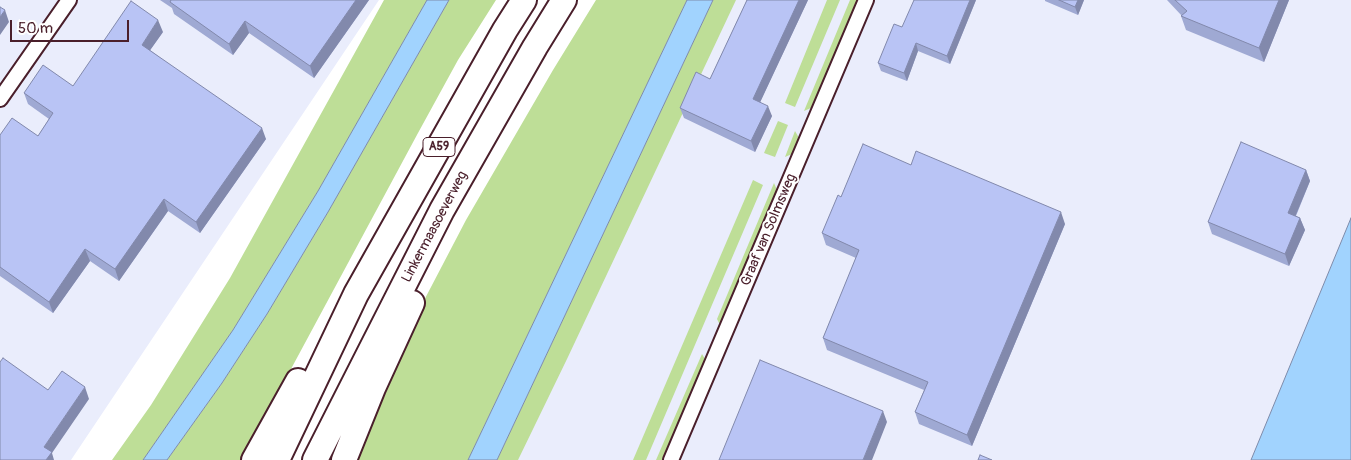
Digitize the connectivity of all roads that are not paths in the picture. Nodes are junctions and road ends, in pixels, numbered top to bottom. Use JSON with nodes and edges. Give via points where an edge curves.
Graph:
{"nodes":[{"id":1,"x":69,"y":0,"type":"edge"},
{"id":2,"x":524,"y":0,"type":"edge"},
{"id":3,"x":564,"y":0,"type":"edge"},
{"id":4,"x":866,"y":0,"type":"edge"},
{"id":5,"x":0,"y":99,"type":"edge"},
{"id":6,"x":442,"y":210,"type":"junction"},
{"id":7,"x":356,"y":294,"type":"junction"},
{"id":8,"x":254,"y":460,"type":"edge"},
{"id":9,"x":277,"y":460,"type":"edge"},
{"id":10,"x":315,"y":460,"type":"edge"},
{"id":11,"x":344,"y":460,"type":"edge"},
{"id":12,"x":671,"y":460,"type":"edge"}],
"edges":[{"from":1,"to":5,"type":"street"},
{"from":2,"to":7,"type":"highway","number":"A59"},
{"from":3,"to":6,"type":"highway","name":"Linkermaasoeverweg","number":"A59"},
{"from":4,"to":12,"type":"street","name":"Graaf van Solmsweg"},
{"from":6,"to":10,"type":"highway","name":"Linkermaasoeverweg","number":"A59"},
{"from":6,"to":11,"type":"highway","number":"A59","via":[[428,267]]},
{"from":7,"to":8,"type":"highway","number":"A59","via":[[317,346]]},
{"from":7,"to":9,"type":"highway","number":"A59"}]}
